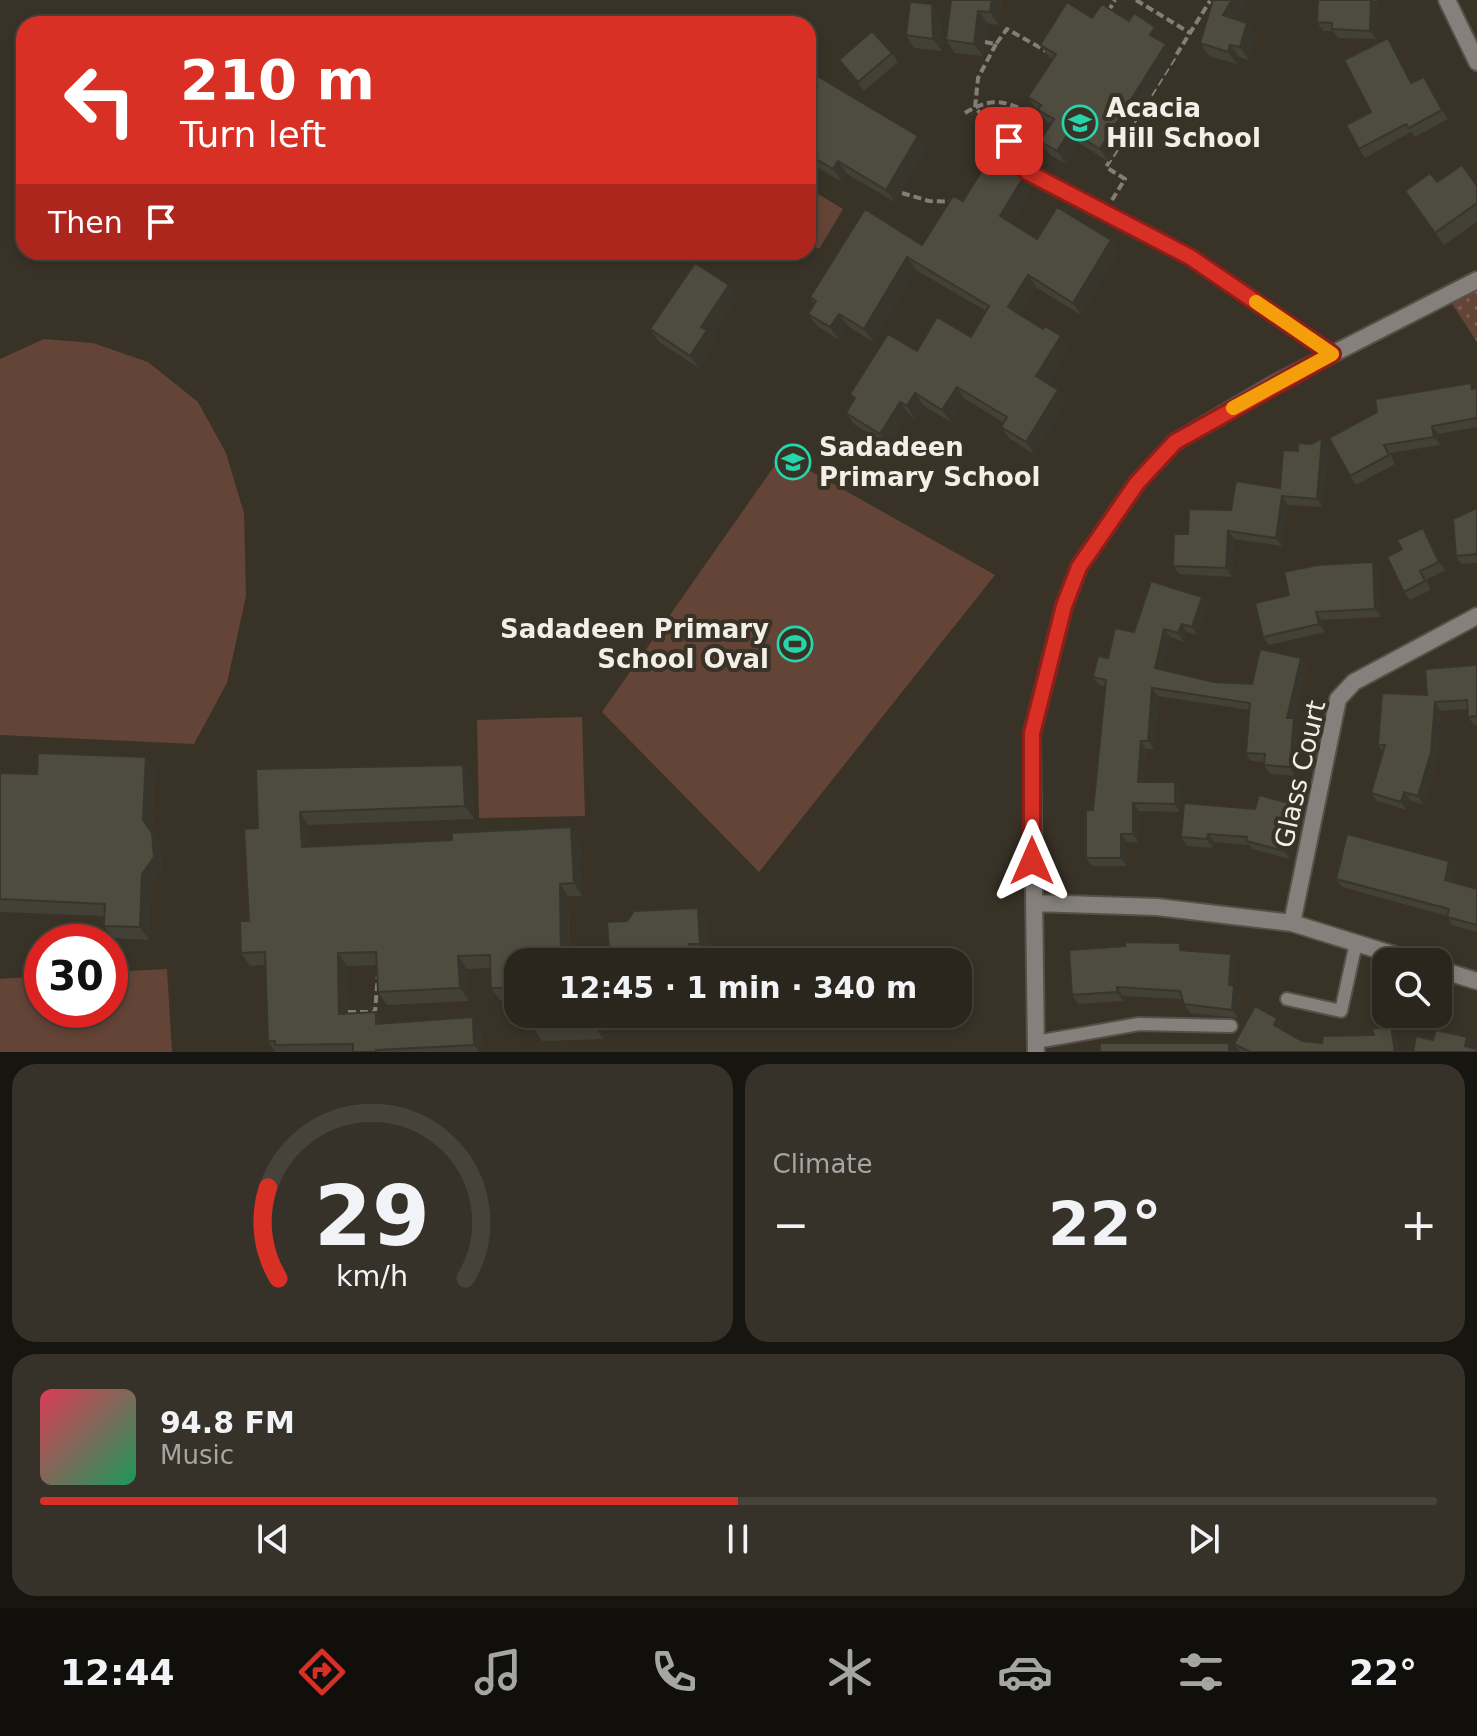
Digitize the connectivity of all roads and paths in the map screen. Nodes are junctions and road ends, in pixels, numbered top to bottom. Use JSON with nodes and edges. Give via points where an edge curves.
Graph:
{"nodes":[{"id":1,"x":1115,"y":0,"type":"edge"},
{"id":2,"x":1136,"y":0,"type":"edge"},
{"id":3,"x":1447,"y":0,"type":"edge"},
{"id":4,"x":1210,"y":1,"type":"edge"},
{"id":5,"x":1103,"y":19,"type":"edge"},
{"id":6,"x":1190,"y":33,"type":"junction"},
{"id":7,"x":985,"y":42,"type":"dead end"},
{"id":8,"x":996,"y":44,"type":"junction"},
{"id":9,"x":1051,"y":54,"type":"edge"},
{"id":10,"x":1477,"y":62,"type":"edge"},
{"id":11,"x":975,"y":108,"type":"junction"},
{"id":12,"x":1026,"y":111,"type":"edge"},
{"id":13,"x":965,"y":113,"type":"dead end"},
{"id":14,"x":1009,"y":141,"type":"joint"},
{"id":15,"x":902,"y":193,"type":"dead end"},
{"id":16,"x":966,"y":199,"type":"edge"},
{"id":17,"x":1105,"y":213,"type":"junction"},
{"id":18,"x":1477,"y":280,"type":"edge"},
{"id":19,"x":1332,"y":354,"type":"junction"},
{"id":20,"x":1477,"y":616,"type":"edge"},
{"id":21,"x":1034,"y":903,"type":"junction"},
{"id":22,"x":1292,"y":923,"type":"junction"},
{"id":23,"x":1356,"y":943,"type":"junction"},
{"id":24,"x":1372,"y":948,"type":"edge"},
{"id":25,"x":379,"y":965,"type":"edge"},
{"id":26,"x":1452,"y":973,"type":"edge"},
{"id":27,"x":1477,"y":981,"type":"edge"},
{"id":28,"x":1287,"y":999,"type":"dead end"},
{"id":29,"x":348,"y":1012,"type":"edge"},
{"id":30,"x":1231,"y":1026,"type":"dead end"},
{"id":31,"x":1036,"y":1047,"type":"edge"}],
"edges":[{"from":1,"to":5,"type":"path"},
{"from":2,"to":6,"type":"path"},
{"from":3,"to":10,"type":"street"},
{"from":4,"to":6,"type":"path"},
{"from":6,"to":17,"type":"path","via":[[1106,167],[1125,179]]},
{"from":7,"to":8,"type":"path"},
{"from":8,"to":9,"type":"path","via":[[1007,29]]},
{"from":8,"to":11,"type":"path","via":[[978,78]]},
{"from":11,"to":12,"type":"path","via":[[994,102]]},
{"from":11,"to":13,"type":"path"},
{"from":11,"to":14,"type":"path"},
{"from":14,"to":17,"type":"lane","via":[[1027,172]]},
{"from":15,"to":16,"type":"path","via":[[929,201]]},
{"from":17,"to":19,"type":"lane","via":[[1190,257]]},
{"from":18,"to":19,"type":"street"},
{"from":19,"to":21,"type":"street","via":[[1175,442],[1137,483],[1079,567],[1032,733]]},
{"from":20,"to":22,"type":"street","name":"Glass Court","via":[[1354,682],[1338,699]]},
{"from":21,"to":22,"type":"street","via":[[1157,907]]},
{"from":21,"to":31,"type":"street"},
{"from":22,"to":23,"type":"street"},
{"from":23,"to":24,"type":"street"},
{"from":23,"to":28,"type":"lane","via":[[1341,1011]]},
{"from":25,"to":29,"type":"path","via":[[375,1012]]},
{"from":26,"to":27,"type":"street"},
{"from":30,"to":31,"type":"lane","via":[[1139,1024]]}]}
